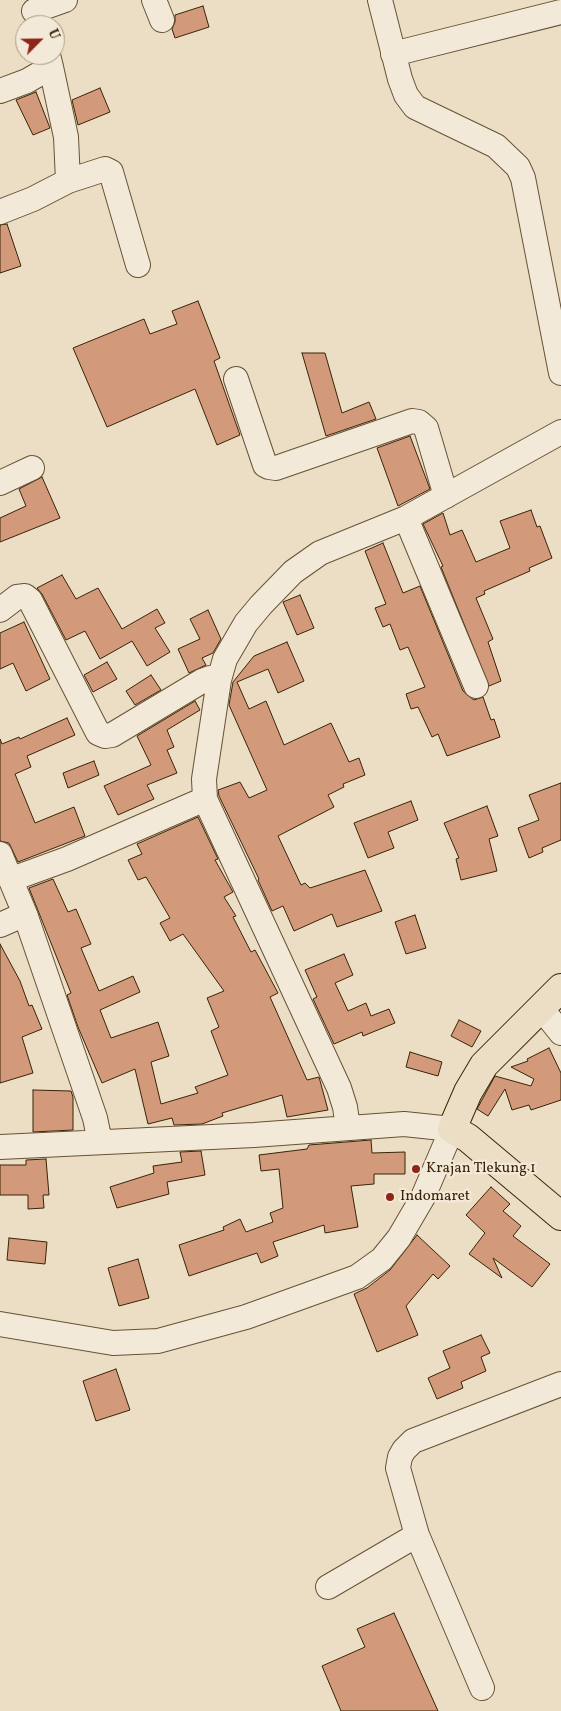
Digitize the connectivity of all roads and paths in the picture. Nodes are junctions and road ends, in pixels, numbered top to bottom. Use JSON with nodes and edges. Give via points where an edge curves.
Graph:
{"nodes":[{"id":1,"x":65,"y":0,"type":"edge"},
{"id":2,"x":380,"y":0,"type":"edge"},
{"id":3,"x":34,"y":12,"type":"edge"},
{"id":4,"x":561,"y":12,"type":"edge"},
{"id":5,"x":393,"y":54,"type":"junction"},
{"id":6,"x":45,"y":65,"type":"edge"},
{"id":7,"x":50,"y":65,"type":"edge"},
{"id":8,"x":0,"y":91,"type":"edge"},
{"id":9,"x":68,"y":181,"type":"junction"},
{"id":10,"x":0,"y":212,"type":"edge"},
{"id":11,"x":138,"y":265,"type":"dead end"},
{"id":12,"x":561,"y":372,"type":"edge"},
{"id":13,"x":236,"y":379,"type":"dead end"},
{"id":14,"x":561,"y":432,"type":"edge"},
{"id":15,"x":32,"y":468,"type":"dead end"},
{"id":16,"x":0,"y":483,"type":"edge"},
{"id":17,"x":446,"y":496,"type":"junction"},
{"id":18,"x":406,"y":518,"type":"junction"},
{"id":19,"x":0,"y":610,"type":"edge"},
{"id":20,"x":219,"y":680,"type":"junction"},
{"id":21,"x":476,"y":686,"type":"dead end"},
{"id":22,"x":205,"y":799,"type":"junction"},
{"id":23,"x":0,"y":854,"type":"edge"},
{"id":24,"x":12,"y":879,"type":"junction"},
{"id":25,"x":25,"y":914,"type":"junction"},
{"id":26,"x":0,"y":925,"type":"edge"},
{"id":27,"x":561,"y":988,"type":"edge"},
{"id":28,"x":541,"y":1008,"type":"junction"},
{"id":29,"x":561,"y":1033,"type":"edge"},
{"id":30,"x":348,"y":1128,"type":"junction"},
{"id":31,"x":452,"y":1129,"type":"junction"},
{"id":32,"x":100,"y":1142,"type":"junction"},
{"id":33,"x":0,"y":1148,"type":"edge"},
{"id":34,"x":561,"y":1216,"type":"edge"},
{"id":35,"x":0,"y":1324,"type":"edge"},
{"id":36,"x":561,"y":1384,"type":"edge"},
{"id":37,"x":417,"y":1535,"type":"junction"},
{"id":38,"x":328,"y":1587,"type":"dead end"},
{"id":39,"x":482,"y":1688,"type":"dead end"}],
"edges":[{"from":1,"to":3,"type":"street"},
{"from":2,"to":5,"type":"street"},
{"from":4,"to":5,"type":"street"},
{"from":5,"to":12,"type":"street","via":[[406,95],[415,108],[496,146],[518,167],[523,178]]},
{"from":6,"to":8,"type":"street","via":[[27,81]]},
{"from":7,"to":9,"type":"street","via":[[66,137]]},
{"from":9,"to":10,"type":"street"},
{"from":9,"to":11,"type":"street","via":[[106,169],[111,172]]},
{"from":13,"to":17,"type":"street","via":[[265,464],[269,467],[276,468],[412,421],[419,422],[426,428]]},
{"from":14,"to":17,"type":"street"},
{"from":15,"to":16,"type":"street"},
{"from":17,"to":18,"type":"street"},
{"from":18,"to":20,"type":"street","via":[[320,553],[293,572],[246,623],[225,659]]},
{"from":18,"to":21,"type":"street"},
{"from":19,"to":20,"type":"street","via":[[17,597],[25,596],[30,600],[98,733],[105,736],[112,735],[202,681],[210,678]]},
{"from":20,"to":22,"type":"street","via":[[204,779]]},
{"from":22,"to":24,"type":"street","via":[[67,859]]},
{"from":22,"to":30,"type":"street","via":[[339,1088]]},
{"from":23,"to":24,"type":"street"},
{"from":24,"to":25,"type":"street"},
{"from":25,"to":26,"type":"street"},
{"from":25,"to":32,"type":"street"},
{"from":27,"to":28,"type":"main road"},
{"from":28,"to":29,"type":"street"},
{"from":28,"to":31,"type":"main road","via":[[484,1065]]},
{"from":30,"to":31,"type":"street","via":[[404,1124]]},
{"from":30,"to":32,"type":"street"},
{"from":31,"to":34,"type":"main road","via":[[468,1138]]},
{"from":31,"to":35,"type":"street","via":[[423,1197],[400,1238],[382,1259],[357,1277],[246,1318],[158,1340],[113,1343]]},
{"from":32,"to":33,"type":"street"},
{"from":36,"to":37,"type":"street","via":[[413,1441],[404,1450],[398,1468]]},
{"from":37,"to":38,"type":"street"},
{"from":37,"to":39,"type":"street"}]}
